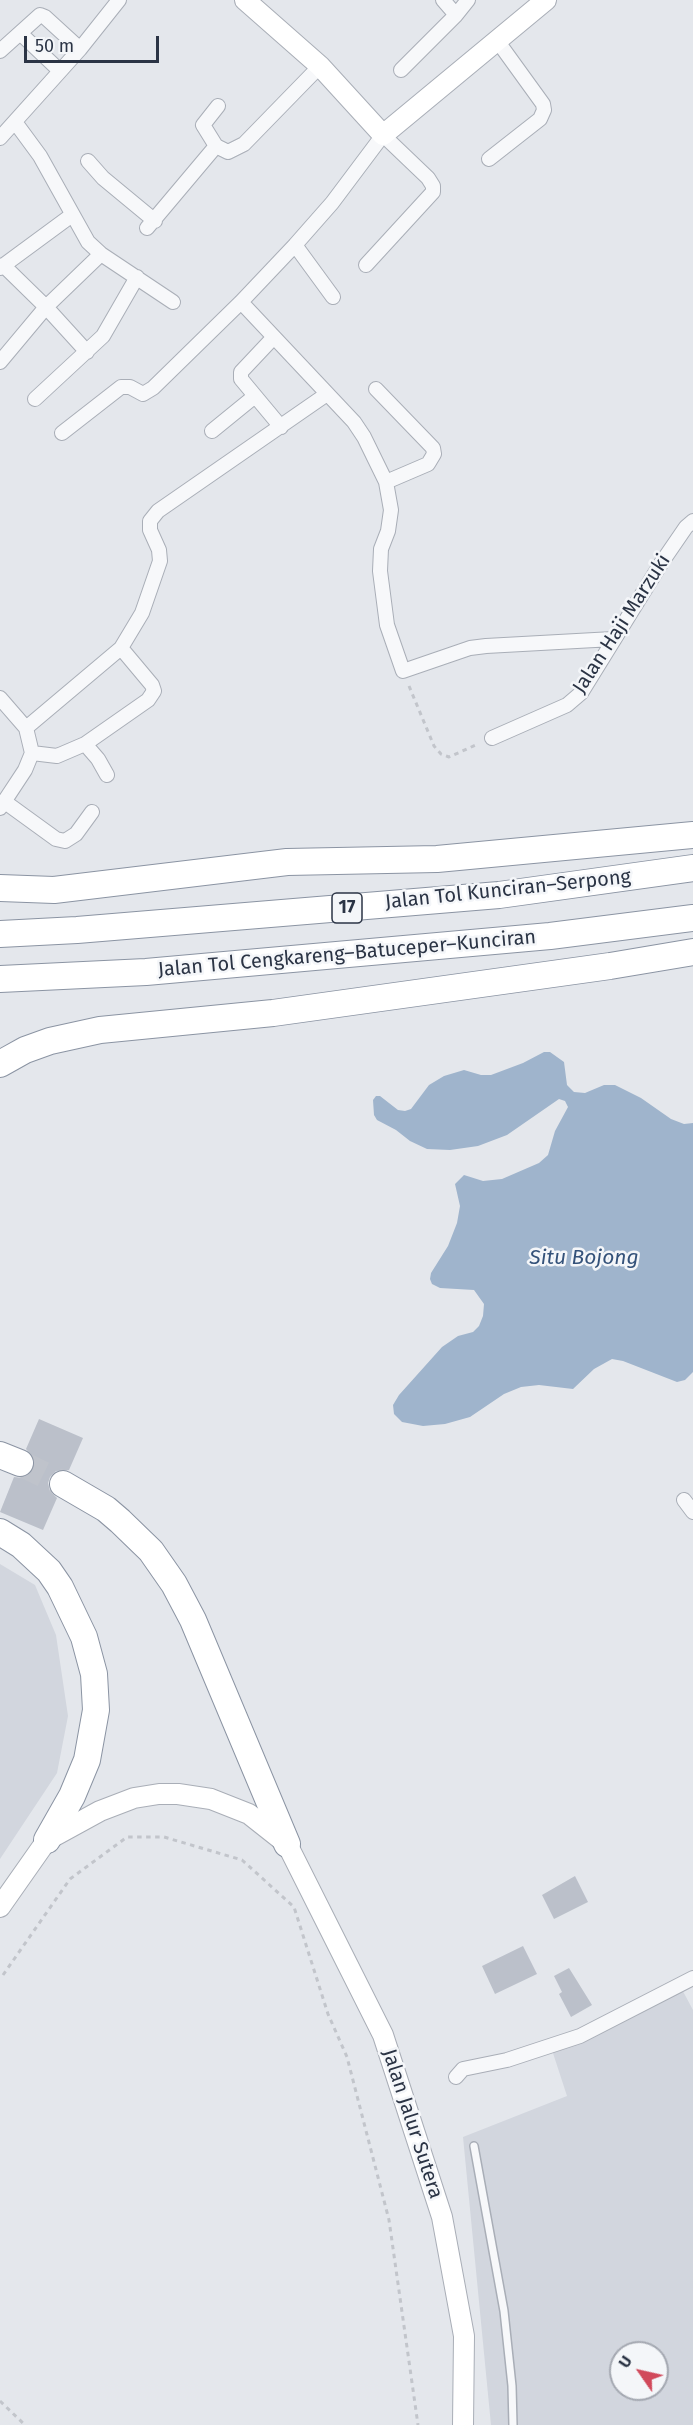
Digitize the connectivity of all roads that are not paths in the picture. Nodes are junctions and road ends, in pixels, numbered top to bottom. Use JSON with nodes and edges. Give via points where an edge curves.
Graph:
{"nodes":[{"id":1,"x":119,"y":0,"type":"edge"},
{"id":2,"x":246,"y":0,"type":"edge"},
{"id":3,"x":443,"y":0,"type":"edge"},
{"id":4,"x":468,"y":0,"type":"edge"},
{"id":5,"x":546,"y":0,"type":"edge"},
{"id":6,"x":456,"y":15,"type":"junction"},
{"id":7,"x":20,"y":33,"type":"junction"},
{"id":8,"x":496,"y":39,"type":"junction"},
{"id":9,"x":80,"y":49,"type":"junction"},
{"id":10,"x":0,"y":51,"type":"edge"},
{"id":11,"x":320,"y":66,"type":"junction"},
{"id":12,"x":401,"y":70,"type":"dead end"},
{"id":13,"x":60,"y":71,"type":"junction"},
{"id":14,"x":218,"y":106,"type":"dead end"},
{"id":15,"x":15,"y":122,"type":"junction"},
{"id":16,"x":383,"y":135,"type":"junction"},
{"id":17,"x":0,"y":138,"type":"edge"},
{"id":18,"x":216,"y":146,"type":"junction"},
{"id":19,"x":489,"y":159,"type":"dead end"},
{"id":20,"x":88,"y":161,"type":"dead end"},
{"id":21,"x":72,"y":215,"type":"junction"},
{"id":22,"x":295,"y":245,"type":"junction"},
{"id":23,"x":101,"y":254,"type":"junction"},
{"id":24,"x":366,"y":265,"type":"dead end"},
{"id":25,"x":2,"y":266,"type":"edge"},
{"id":26,"x":137,"y":277,"type":"junction"},
{"id":27,"x":333,"y":297,"type":"dead end"},
{"id":28,"x":173,"y":303,"type":"dead end"},
{"id":29,"x":241,"y":303,"type":"junction"},
{"id":30,"x":46,"y":307,"type":"junction"},
{"id":31,"x":273,"y":338,"type":"junction"},
{"id":32,"x":87,"y":352,"type":"junction"},
{"id":33,"x":0,"y":362,"type":"edge"},
{"id":34,"x":376,"y":388,"type":"dead end"},
{"id":35,"x":327,"y":394,"type":"junction"},
{"id":36,"x":255,"y":396,"type":"junction"},
{"id":37,"x":35,"y":399,"type":"dead end"},
{"id":38,"x":281,"y":427,"type":"junction"},
{"id":39,"x":212,"y":431,"type":"dead end"},
{"id":40,"x":62,"y":433,"type":"dead end"},
{"id":41,"x":386,"y":482,"type":"junction"},
{"id":42,"x":693,"y":521,"type":"edge"},
{"id":43,"x":613,"y":639,"type":"junction"},
{"id":44,"x":121,"y":648,"type":"junction"},
{"id":45,"x":0,"y":698,"type":"edge"},
{"id":46,"x":26,"y":728,"type":"junction"},
{"id":47,"x":492,"y":738,"type":"road end"},
{"id":48,"x":85,"y":744,"type":"junction"},
{"id":49,"x":32,"y":753,"type":"junction"},
{"id":50,"x":107,"y":775,"type":"dead end"},
{"id":51,"x":2,"y":805,"type":"edge"},
{"id":52,"x":92,"y":812,"type":"dead end"},
{"id":53,"x":693,"y":834,"type":"edge"},
{"id":54,"x":693,"y":868,"type":"edge"},
{"id":55,"x":0,"y":888,"type":"edge"},
{"id":56,"x":693,"y":918,"type":"edge"},
{"id":57,"x":0,"y":934,"type":"edge"},
{"id":58,"x":693,"y":952,"type":"edge"},
{"id":59,"x":0,"y":979,"type":"edge"},
{"id":60,"x":0,"y":1064,"type":"edge"},
{"id":61,"x":63,"y":1484,"type":"tunnel mouth"},
{"id":62,"x":684,"y":1500,"type":"dead end"},
{"id":63,"x":693,"y":1512,"type":"edge"},
{"id":64,"x":0,"y":1532,"type":"edge"},
{"id":65,"x":47,"y":1840,"type":"junction"},
{"id":66,"x":287,"y":1844,"type":"junction"},
{"id":67,"x":0,"y":1907,"type":"edge"},
{"id":68,"x":693,"y":1978,"type":"edge"},
{"id":69,"x":456,"y":2077,"type":"dead end"},
{"id":70,"x":474,"y":2146,"type":"dead end"},
{"id":71,"x":463,"y":2425,"type":"edge"},
{"id":72,"x":513,"y":2425,"type":"edge"}],
"edges":[{"from":1,"to":9,"type":"street"},
{"from":2,"to":11,"type":"main road"},
{"from":3,"to":6,"type":"street"},
{"from":4,"to":6,"type":"street"},
{"from":5,"to":8,"type":"main road"},
{"from":6,"to":12,"type":"street"},
{"from":7,"to":9,"type":"street","via":[[40,15]]},
{"from":7,"to":10,"type":"street"},
{"from":7,"to":13,"type":"street"},
{"from":8,"to":16,"type":"main road"},
{"from":8,"to":19,"type":"street","via":[[544,110],[540,119]]},
{"from":9,"to":13,"type":"street"},
{"from":11,"to":16,"type":"main road"},
{"from":11,"to":18,"type":"street","via":[[244,144],[228,152]]},
{"from":13,"to":15,"type":"street"},
{"from":14,"to":18,"type":"street","via":[[202,124]]},
{"from":15,"to":17,"type":"street"},
{"from":15,"to":21,"type":"street","via":[[40,156]]},
{"from":16,"to":22,"type":"street"},
{"from":16,"to":24,"type":"street","via":[[428,178],[433,192]]},
{"from":18,"to":20,"type":"street","via":[[151,225]]},
{"from":21,"to":23,"type":"street","via":[[88,242]]},
{"from":21,"to":25,"type":"street"},
{"from":22,"to":27,"type":"street"},
{"from":22,"to":29,"type":"street"},
{"from":23,"to":26,"type":"street"},
{"from":23,"to":30,"type":"street"},
{"from":25,"to":30,"type":"street"},
{"from":26,"to":28,"type":"street"},
{"from":26,"to":32,"type":"street","via":[[108,329]]},
{"from":29,"to":31,"type":"street"},
{"from":29,"to":40,"type":"street","via":[[148,392],[122,387]]},
{"from":30,"to":32,"type":"street"},
{"from":30,"to":33,"type":"street"},
{"from":31,"to":35,"type":"street"},
{"from":31,"to":36,"type":"street","via":[[241,372],[241,379]]},
{"from":32,"to":37,"type":"street"},
{"from":34,"to":41,"type":"street","via":[[433,448],[434,454],[428,464]]},
{"from":35,"to":38,"type":"street"},
{"from":35,"to":41,"type":"street","via":[[354,422]]},
{"from":36,"to":38,"type":"street"},
{"from":36,"to":39,"type":"street"},
{"from":38,"to":44,"type":"street","via":[[158,511],[150,521],[160,561],[142,613]]},
{"from":41,"to":43,"type":"street","via":[[392,510],[381,549],[380,571],[387,625],[403,670],[470,648]]},
{"from":42,"to":43,"type":"street","name":"Jalan Haji Marzuki"},
{"from":43,"to":47,"type":"street","name":"Jalan Haji Marzuki","via":[[581,693],[567,705]]},
{"from":44,"to":46,"type":"street"},
{"from":44,"to":48,"type":"street","via":[[154,691]]},
{"from":45,"to":46,"type":"street"},
{"from":46,"to":49,"type":"street"},
{"from":48,"to":49,"type":"street","via":[[57,756]]},
{"from":48,"to":50,"type":"street"},
{"from":49,"to":51,"type":"street"},
{"from":51,"to":52,"type":"street","via":[[65,841]]},
{"from":53,"to":55,"type":"highway","via":[[437,859],[287,862],[54,890]]},
{"from":54,"to":57,"type":"highway","name":"Jalan Tol Kunciran–Serpong","number":"17","via":[[499,895]]},
{"from":56,"to":59,"type":"highway","name":"Jalan Tol Cengkareng–Batuceper–Kunciran","via":[[550,936],[146,972]]},
{"from":58,"to":60,"type":"highway","via":[[273,1013],[100,1030],[50,1041]]},
{"from":61,"to":66,"type":"highway","via":[[120,1521],[151,1551],[174,1584],[193,1620]]},
{"from":62,"to":63,"type":"street"},
{"from":64,"to":65,"type":"highway","via":[[21,1545],[60,1587],[84,1637],[94,1674],[96,1710],[87,1760]]},
{"from":65,"to":66,"type":"main road","via":[[122,1801],[145,1795],[178,1794],[211,1799],[235,1808],[262,1823]]},
{"from":65,"to":67,"type":"main road"},
{"from":66,"to":71,"type":"main road","name":"Jalan Jalur Sutera","via":[[383,2035],[442,2217],[464,2336]]},
{"from":68,"to":69,"type":"street","via":[[580,2036],[507,2060],[463,2069]]},
{"from":70,"to":72,"type":"lane","via":[[504,2311]]}]}
